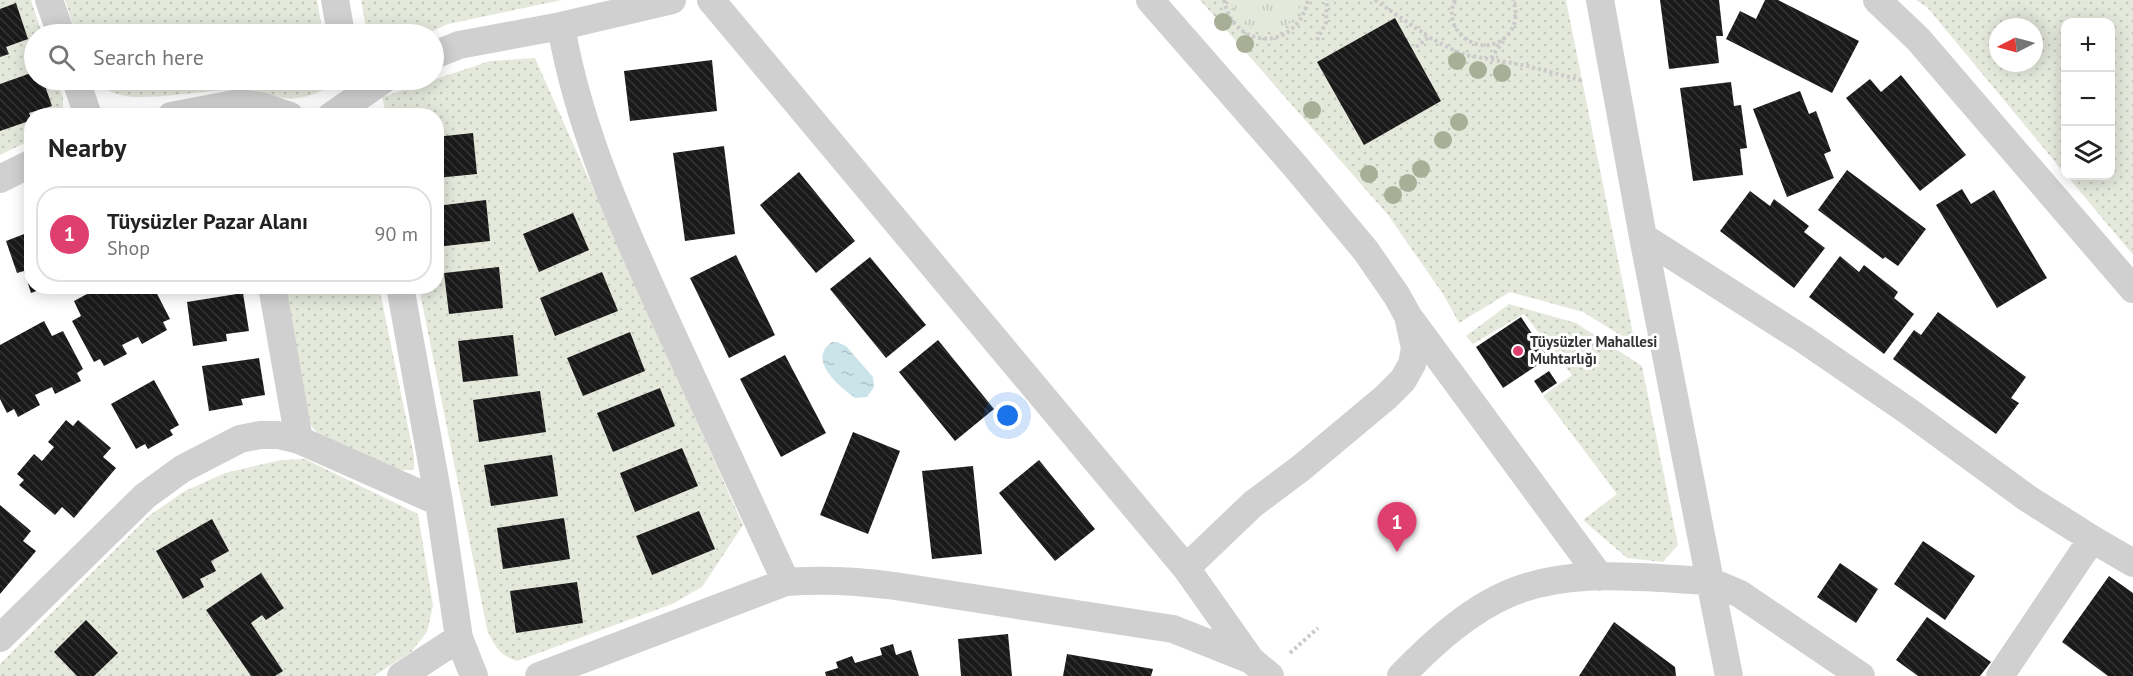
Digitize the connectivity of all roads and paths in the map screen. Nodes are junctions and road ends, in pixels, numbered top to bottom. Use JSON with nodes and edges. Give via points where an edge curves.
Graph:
{"nodes":[{"id":1,"x":50,"y":0,"type":"edge"},
{"id":2,"x":335,"y":0,"type":"edge"},
{"id":3,"x":672,"y":0,"type":"edge"},
{"id":4,"x":711,"y":0,"type":"edge"},
{"id":5,"x":1150,"y":0,"type":"edge"},
{"id":6,"x":1224,"y":0,"type":"edge"},
{"id":7,"x":1308,"y":0,"type":"edge"},
{"id":8,"x":1327,"y":0,"type":"edge"},
{"id":9,"x":1376,"y":0,"type":"edge"},
{"id":10,"x":1455,"y":0,"type":"edge"},
{"id":11,"x":1513,"y":0,"type":"edge"},
{"id":12,"x":1600,"y":0,"type":"edge"},
{"id":13,"x":1877,"y":0,"type":"edge"},
{"id":14,"x":58,"y":24,"type":"edge"},
{"id":15,"x":339,"y":24,"type":"edge"},
{"id":16,"x":561,"y":26,"type":"junction"},
{"id":17,"x":1507,"y":36,"type":"junction"},
{"id":18,"x":1430,"y":38,"type":"junction"},
{"id":19,"x":1317,"y":40,"type":"dead end"},
{"id":20,"x":1416,"y":47,"type":"dead end"},
{"id":21,"x":444,"y":51,"type":"edge"},
{"id":22,"x":1491,"y":58,"type":"junction"},
{"id":23,"x":1587,"y":82,"type":"dead end"},
{"id":24,"x":79,"y":90,"type":"edge"},
{"id":25,"x":362,"y":90,"type":"edge"},
{"id":26,"x":344,"y":99,"type":"edge"},
{"id":27,"x":85,"y":108,"type":"edge"},
{"id":28,"x":247,"y":108,"type":"edge"},
{"id":29,"x":267,"y":108,"type":"edge"},
{"id":30,"x":24,"y":166,"type":"edge"},
{"id":31,"x":0,"y":179,"type":"edge"},
{"id":32,"x":1643,"y":237,"type":"junction"},
{"id":33,"x":2133,"y":289,"type":"edge"},
{"id":34,"x":273,"y":294,"type":"edge"},
{"id":35,"x":401,"y":294,"type":"edge"},
{"id":36,"x":1408,"y":316,"type":"junction"},
{"id":37,"x":299,"y":440,"type":"junction"},
{"id":38,"x":439,"y":502,"type":"junction"},
{"id":39,"x":2092,"y":538,"type":"junction"},
{"id":40,"x":2133,"y":563,"type":"edge"},
{"id":41,"x":1186,"y":568,"type":"junction"},
{"id":42,"x":1600,"y":577,"type":"junction"},
{"id":43,"x":1710,"y":581,"type":"junction"},
{"id":44,"x":786,"y":582,"type":"junction"},
{"id":45,"x":1318,"y":628,"type":"dead end"},
{"id":46,"x":0,"y":638,"type":"edge"},
{"id":47,"x":459,"y":638,"type":"junction"},
{"id":48,"x":1263,"y":670,"type":"edge"},
{"id":49,"x":401,"y":676,"type":"edge"},
{"id":50,"x":474,"y":676,"type":"edge"},
{"id":51,"x":539,"y":676,"type":"edge"},
{"id":52,"x":1401,"y":676,"type":"edge"},
{"id":53,"x":1729,"y":676,"type":"edge"},
{"id":54,"x":1861,"y":676,"type":"edge"},
{"id":55,"x":2000,"y":676,"type":"edge"}],
"edges":[{"from":1,"to":14,"type":"street"},
{"from":2,"to":15,"type":"street"},
{"from":3,"to":16,"type":"street"},
{"from":4,"to":41,"type":"street"},
{"from":5,"to":36,"type":"street","via":[[1366,251]]},
{"from":6,"to":7,"type":"path","via":[[1231,21],[1263,39],[1276,38],[1294,28]]},
{"from":8,"to":19,"type":"path","via":[[1326,23]]},
{"from":9,"to":18,"type":"path"},
{"from":10,"to":17,"type":"path","via":[[1454,26],[1468,41],[1487,46]]},
{"from":11,"to":17,"type":"path","via":[[1516,17]]},
{"from":12,"to":32,"type":"street"},
{"from":13,"to":33,"type":"street","via":[[1918,39]]},
{"from":16,"to":21,"type":"street"},
{"from":16,"to":44,"type":"street","via":[[586,127],[643,272]]},
{"from":17,"to":22,"type":"path"},
{"from":18,"to":20,"type":"path"},
{"from":18,"to":22,"type":"path","via":[[1466,55]]},
{"from":22,"to":23,"type":"path"},
{"from":24,"to":27,"type":"street"},
{"from":25,"to":26,"type":"street"},
{"from":28,"to":29,"type":"street"},
{"from":30,"to":31,"type":"street"},
{"from":32,"to":39,"type":"street","via":[[1803,339],[2027,498]]},
{"from":32,"to":43,"type":"street"},
{"from":34,"to":37,"type":"street"},
{"from":35,"to":38,"type":"street"},
{"from":36,"to":41,"type":"street","via":[[1415,348],[1403,380],[1253,504]]},
{"from":36,"to":42,"type":"street"},
{"from":37,"to":38,"type":"street"},
{"from":37,"to":46,"type":"street","via":[[278,435],[240,439],[182,469],[145,496]]},
{"from":38,"to":47,"type":"street"},
{"from":39,"to":40,"type":"street"},
{"from":39,"to":55,"type":"street"},
{"from":41,"to":48,"type":"street"},
{"from":42,"to":43,"type":"street"},
{"from":42,"to":52,"type":"street","via":[[1579,577],[1511,592],[1452,630]]},
{"from":43,"to":53,"type":"street"},
{"from":43,"to":54,"type":"street","via":[[1740,594]]},
{"from":44,"to":48,"type":"street","via":[[859,581],[1173,629]]},
{"from":44,"to":51,"type":"street"},
{"from":45,"to":48,"type":"path"},
{"from":47,"to":49,"type":"street"},
{"from":47,"to":50,"type":"street"}]}
